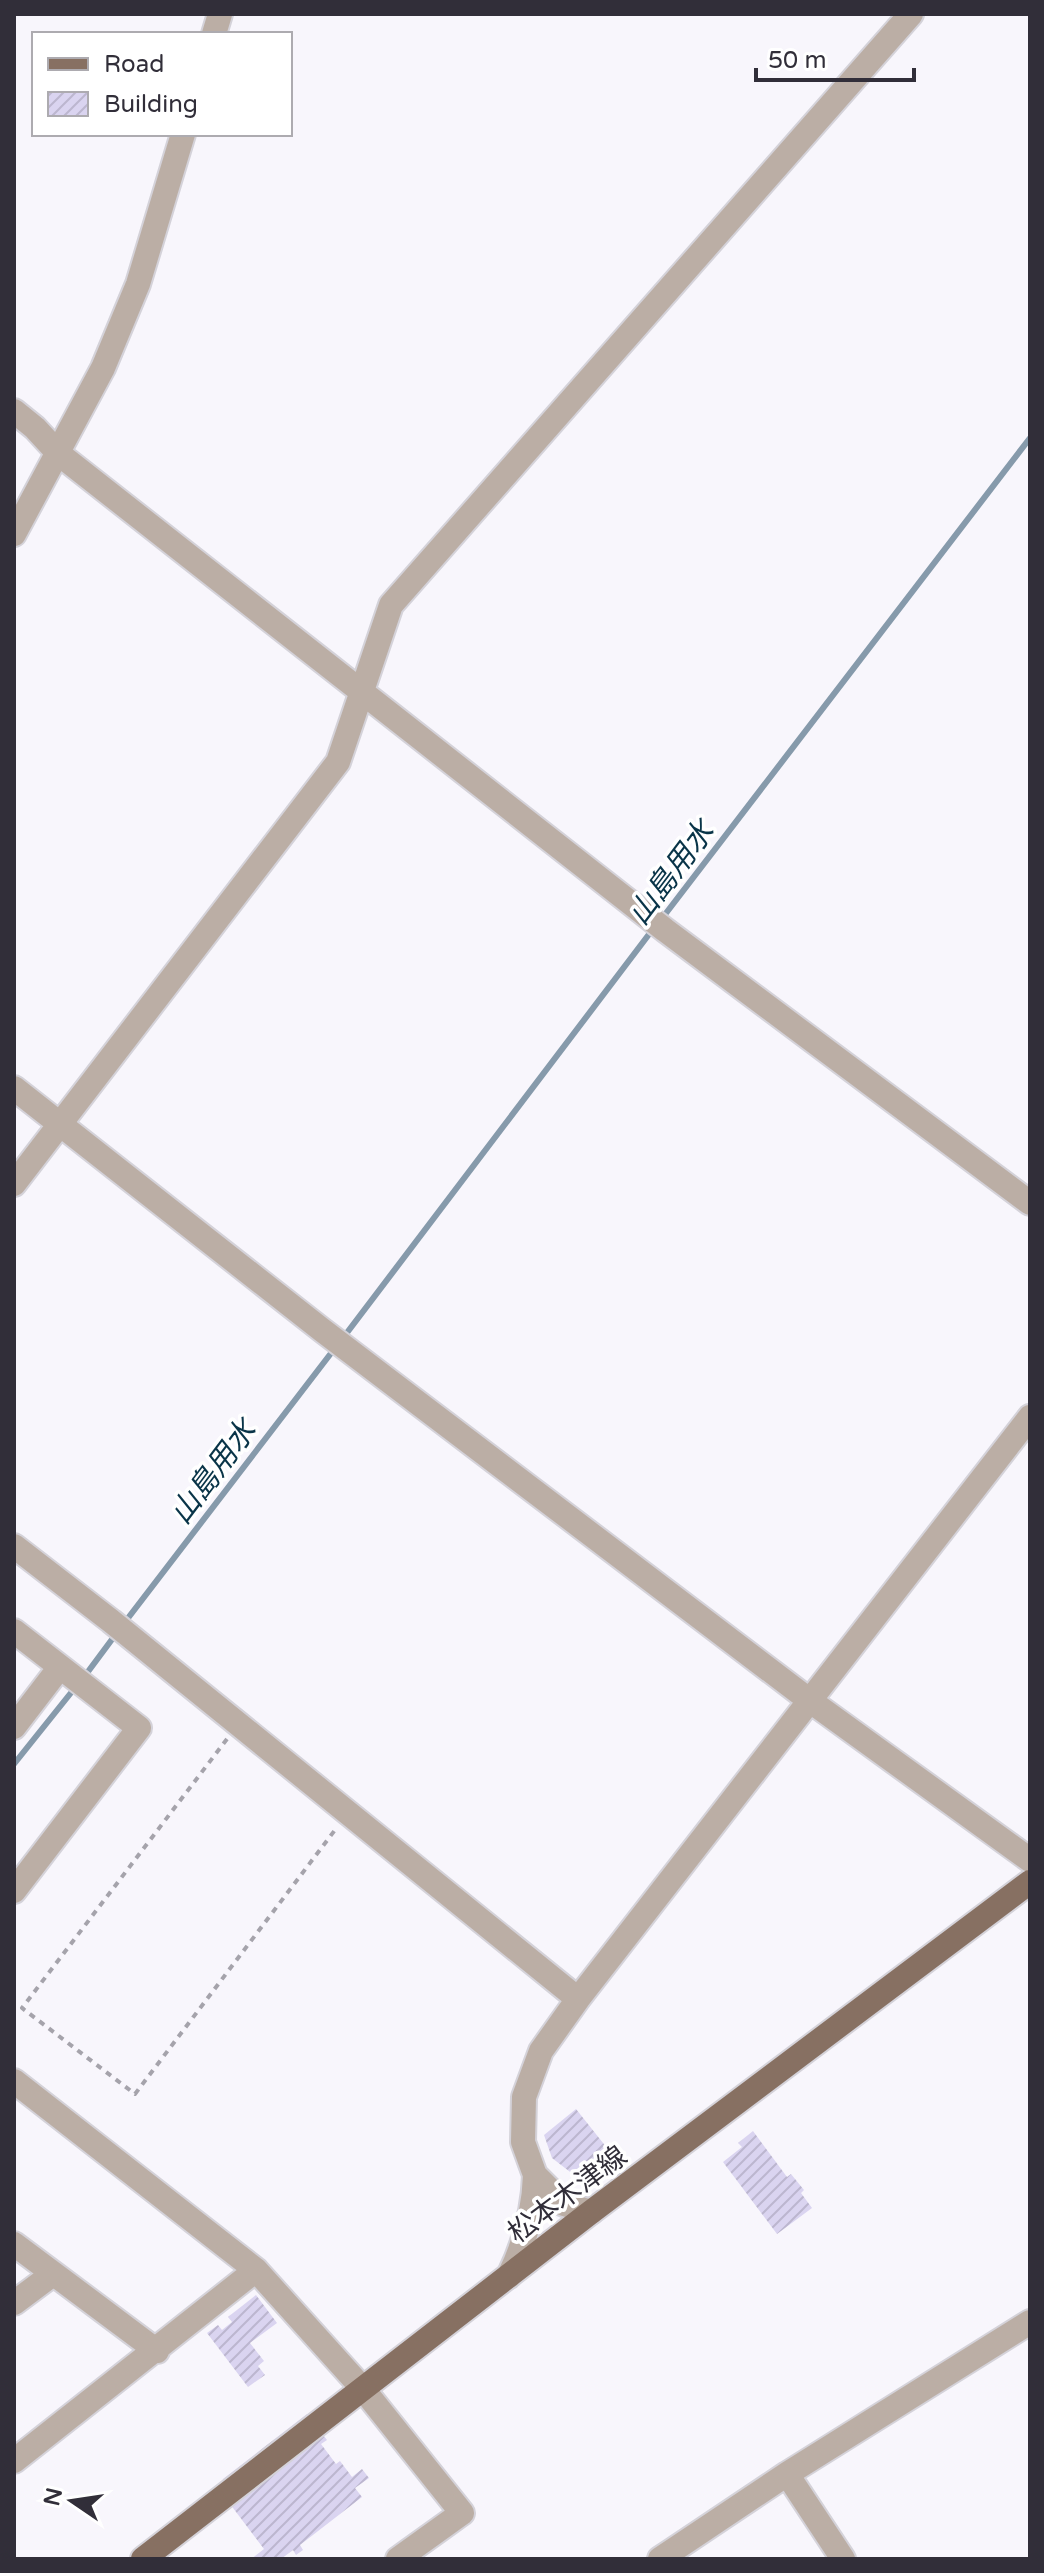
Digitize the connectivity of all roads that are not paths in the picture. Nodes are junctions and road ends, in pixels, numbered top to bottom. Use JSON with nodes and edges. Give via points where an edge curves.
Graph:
{"nodes":[{"id":1,"x":911,"y":14,"type":"edge"},
{"id":2,"x":182,"y":136,"type":"edge"},
{"id":3,"x":14,"y":411,"type":"edge"},
{"id":4,"x":59,"y":454,"type":"junction"},
{"id":5,"x":14,"y":534,"type":"edge"},
{"id":6,"x":362,"y":693,"type":"junction"},
{"id":7,"x":14,"y":1088,"type":"edge"},
{"id":8,"x":61,"y":1123,"type":"junction"},
{"id":9,"x":14,"y":1184,"type":"edge"},
{"id":10,"x":1030,"y":1203,"type":"edge"},
{"id":11,"x":1030,"y":1417,"type":"edge"},
{"id":12,"x":14,"y":1546,"type":"edge"},
{"id":13,"x":14,"y":1631,"type":"edge"},
{"id":14,"x":60,"y":1667,"type":"junction"},
{"id":15,"x":809,"y":1700,"type":"junction"},
{"id":16,"x":14,"y":1727,"type":"edge"},
{"id":17,"x":1030,"y":1860,"type":"edge"},
{"id":18,"x":1030,"y":1882,"type":"edge"},
{"id":19,"x":14,"y":1891,"type":"edge"},
{"id":20,"x":578,"y":1999,"type":"junction"},
{"id":21,"x":14,"y":2081,"type":"edge"},
{"id":22,"x":535,"y":2175,"type":"junction"},
{"id":23,"x":591,"y":2212,"type":"junction"},
{"id":24,"x":14,"y":2244,"type":"edge"},
{"id":25,"x":256,"y":2270,"type":"junction"},
{"id":26,"x":53,"y":2274,"type":"junction"},
{"id":27,"x":509,"y":2276,"type":"junction"},
{"id":28,"x":14,"y":2303,"type":"edge"},
{"id":29,"x":1030,"y":2322,"type":"edge"},
{"id":30,"x":157,"y":2351,"type":"junction"},
{"id":31,"x":363,"y":2389,"type":"junction"},
{"id":32,"x":14,"y":2461,"type":"edge"},
{"id":33,"x":787,"y":2474,"type":"junction"},
{"id":34,"x":143,"y":2559,"type":"edge"},
{"id":35,"x":398,"y":2559,"type":"edge"},
{"id":36,"x":660,"y":2559,"type":"edge"},
{"id":37,"x":843,"y":2559,"type":"edge"}],
"edges":[{"from":1,"to":6,"type":"street","via":[[391,605]]},
{"from":2,"to":4,"type":"street","via":[[138,284]]},
{"from":3,"to":4,"type":"street"},
{"from":4,"to":5,"type":"street"},
{"from":4,"to":6,"type":"street"},
{"from":6,"to":8,"type":"street","via":[[338,762]]},
{"from":6,"to":10,"type":"street","via":[[657,924]]},
{"from":7,"to":8,"type":"street"},
{"from":8,"to":9,"type":"street"},
{"from":8,"to":15,"type":"street","via":[[322,1330]]},
{"from":11,"to":15,"type":"street"},
{"from":12,"to":20,"type":"street"},
{"from":13,"to":14,"type":"street"},
{"from":14,"to":16,"type":"street"},
{"from":14,"to":19,"type":"street","via":[[139,1728]]},
{"from":15,"to":17,"type":"street"},
{"from":15,"to":20,"type":"street"},
{"from":18,"to":23,"type":"main road","name":"松本木津線"},
{"from":20,"to":22,"type":"street","via":[[541,2051],[524,2097],[523,2142]]},
{"from":21,"to":25,"type":"street"},
{"from":22,"to":23,"type":"street","via":[[564,2204]]},
{"from":22,"to":27,"type":"street","via":[[527,2233]]},
{"from":23,"to":27,"type":"main road","name":"松本木津線"},
{"from":24,"to":26,"type":"street"},
{"from":25,"to":30,"type":"street"},
{"from":25,"to":31,"type":"street"},
{"from":26,"to":28,"type":"street"},
{"from":26,"to":30,"type":"street"},
{"from":27,"to":31,"type":"main road","name":"松本木津線"},
{"from":29,"to":33,"type":"street"},
{"from":30,"to":32,"type":"street"},
{"from":31,"to":34,"type":"main road","name":"松本木津線"},
{"from":31,"to":35,"type":"street","via":[[462,2513]]},
{"from":33,"to":36,"type":"street"},
{"from":33,"to":37,"type":"street"}]}
